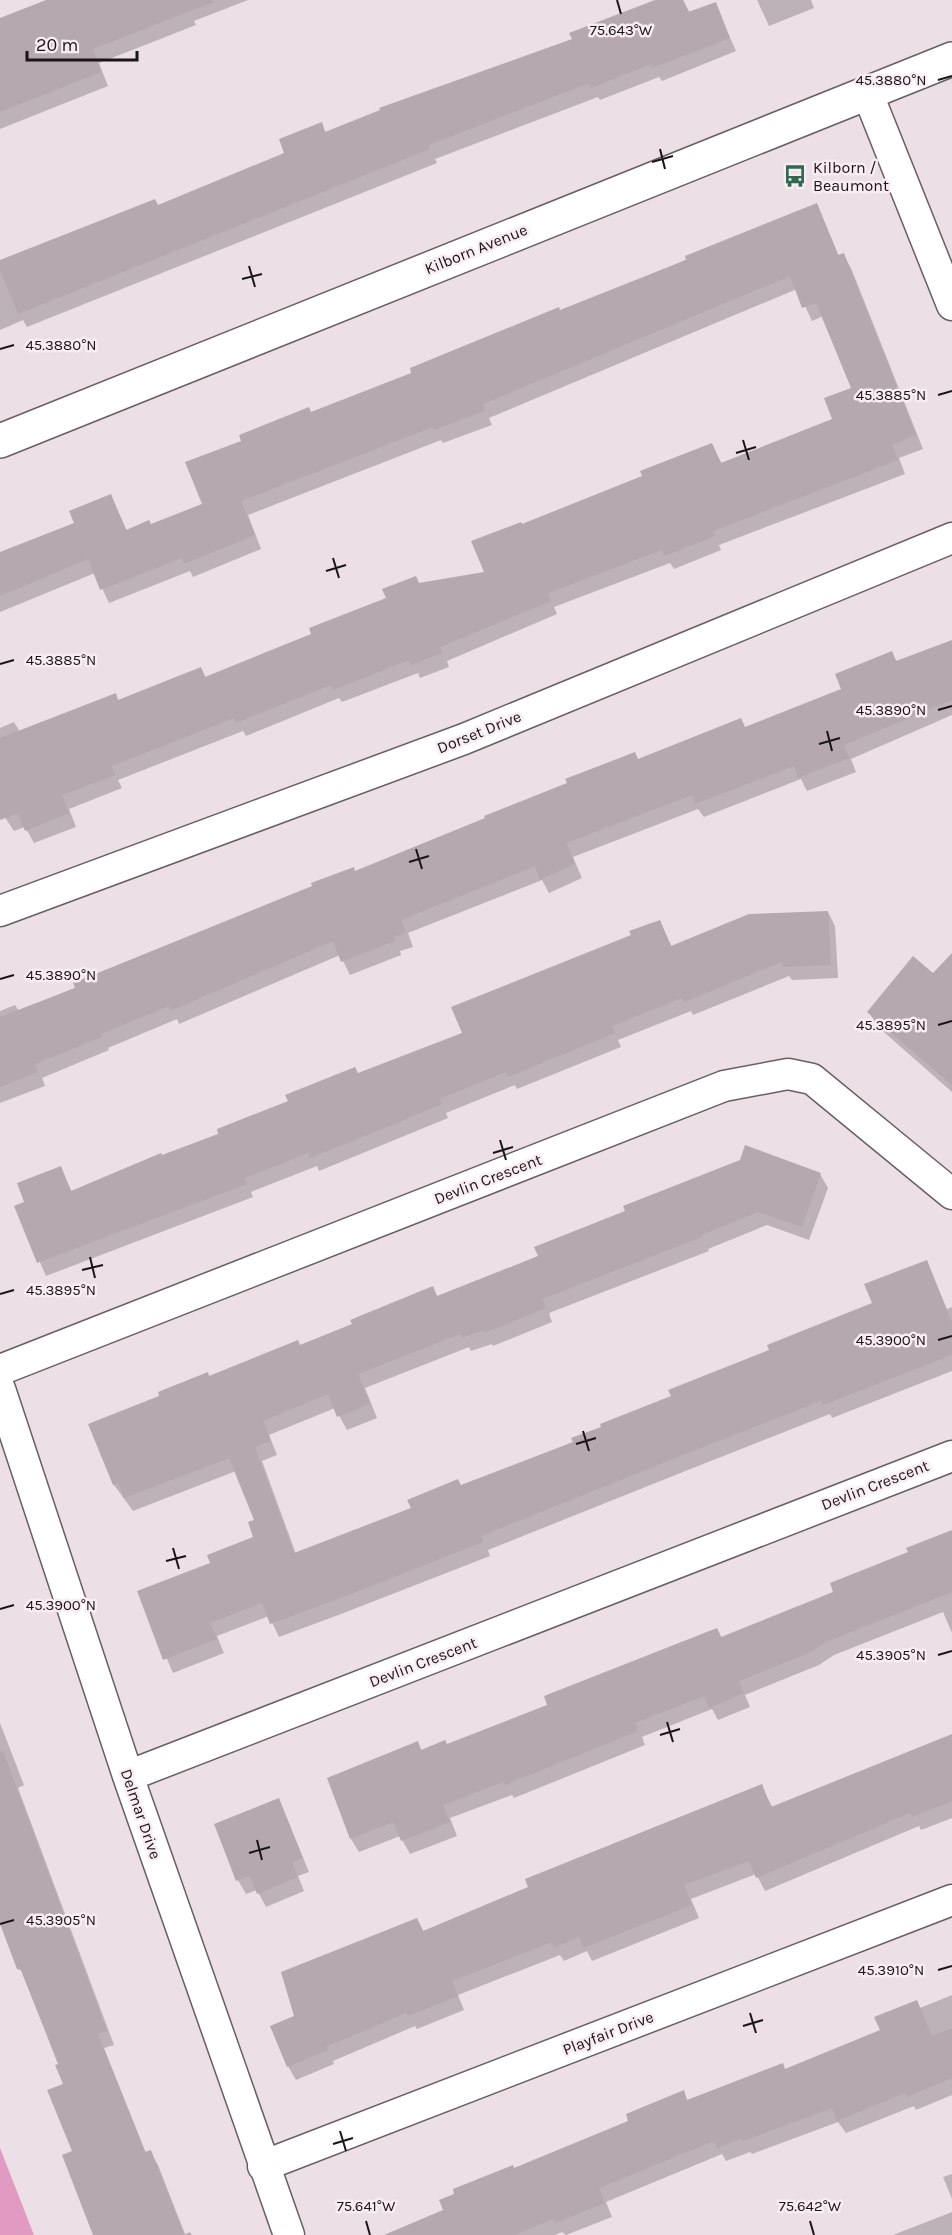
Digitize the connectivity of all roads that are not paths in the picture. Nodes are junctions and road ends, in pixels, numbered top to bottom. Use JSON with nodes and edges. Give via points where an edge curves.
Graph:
{"nodes":[{"id":1,"x":952,"y":58,"type":"edge"},
{"id":2,"x":867,"y":92,"type":"junction"},
{"id":3,"x":952,"y":304,"type":"edge"},
{"id":4,"x":0,"y":441,"type":"edge"},
{"id":5,"x":952,"y":538,"type":"edge"},
{"id":6,"x":0,"y":911,"type":"edge"},
{"id":7,"x":952,"y":1194,"type":"edge"},
{"id":8,"x":0,"y":1370,"type":"edge"},
{"id":9,"x":0,"y":1389,"type":"edge"},
{"id":10,"x":952,"y":1456,"type":"edge"},
{"id":11,"x":128,"y":1776,"type":"junction"},
{"id":12,"x":952,"y":1900,"type":"edge"},
{"id":13,"x":263,"y":2166,"type":"junction"},
{"id":14,"x":289,"y":2235,"type":"edge"}],
"edges":[{"from":1,"to":2,"type":"street","name":"Kilborn Avenue"},
{"from":2,"to":3,"type":"street"},
{"from":2,"to":4,"type":"street","name":"Kilborn Avenue"},
{"from":5,"to":6,"type":"street","name":"Dorset Drive","via":[[465,739]]},
{"from":7,"to":8,"type":"street","name":"Devlin Crescent","via":[[812,1079],[788,1074],[724,1086]]},
{"from":9,"to":11,"type":"street","name":"Delmar Drive"},
{"from":10,"to":11,"type":"street","name":"Devlin Crescent"},
{"from":11,"to":13,"type":"street","name":"Delmar Drive"},
{"from":12,"to":13,"type":"street","name":"Playfair Drive"},
{"from":13,"to":14,"type":"street","name":"Delmar Drive"}]}
